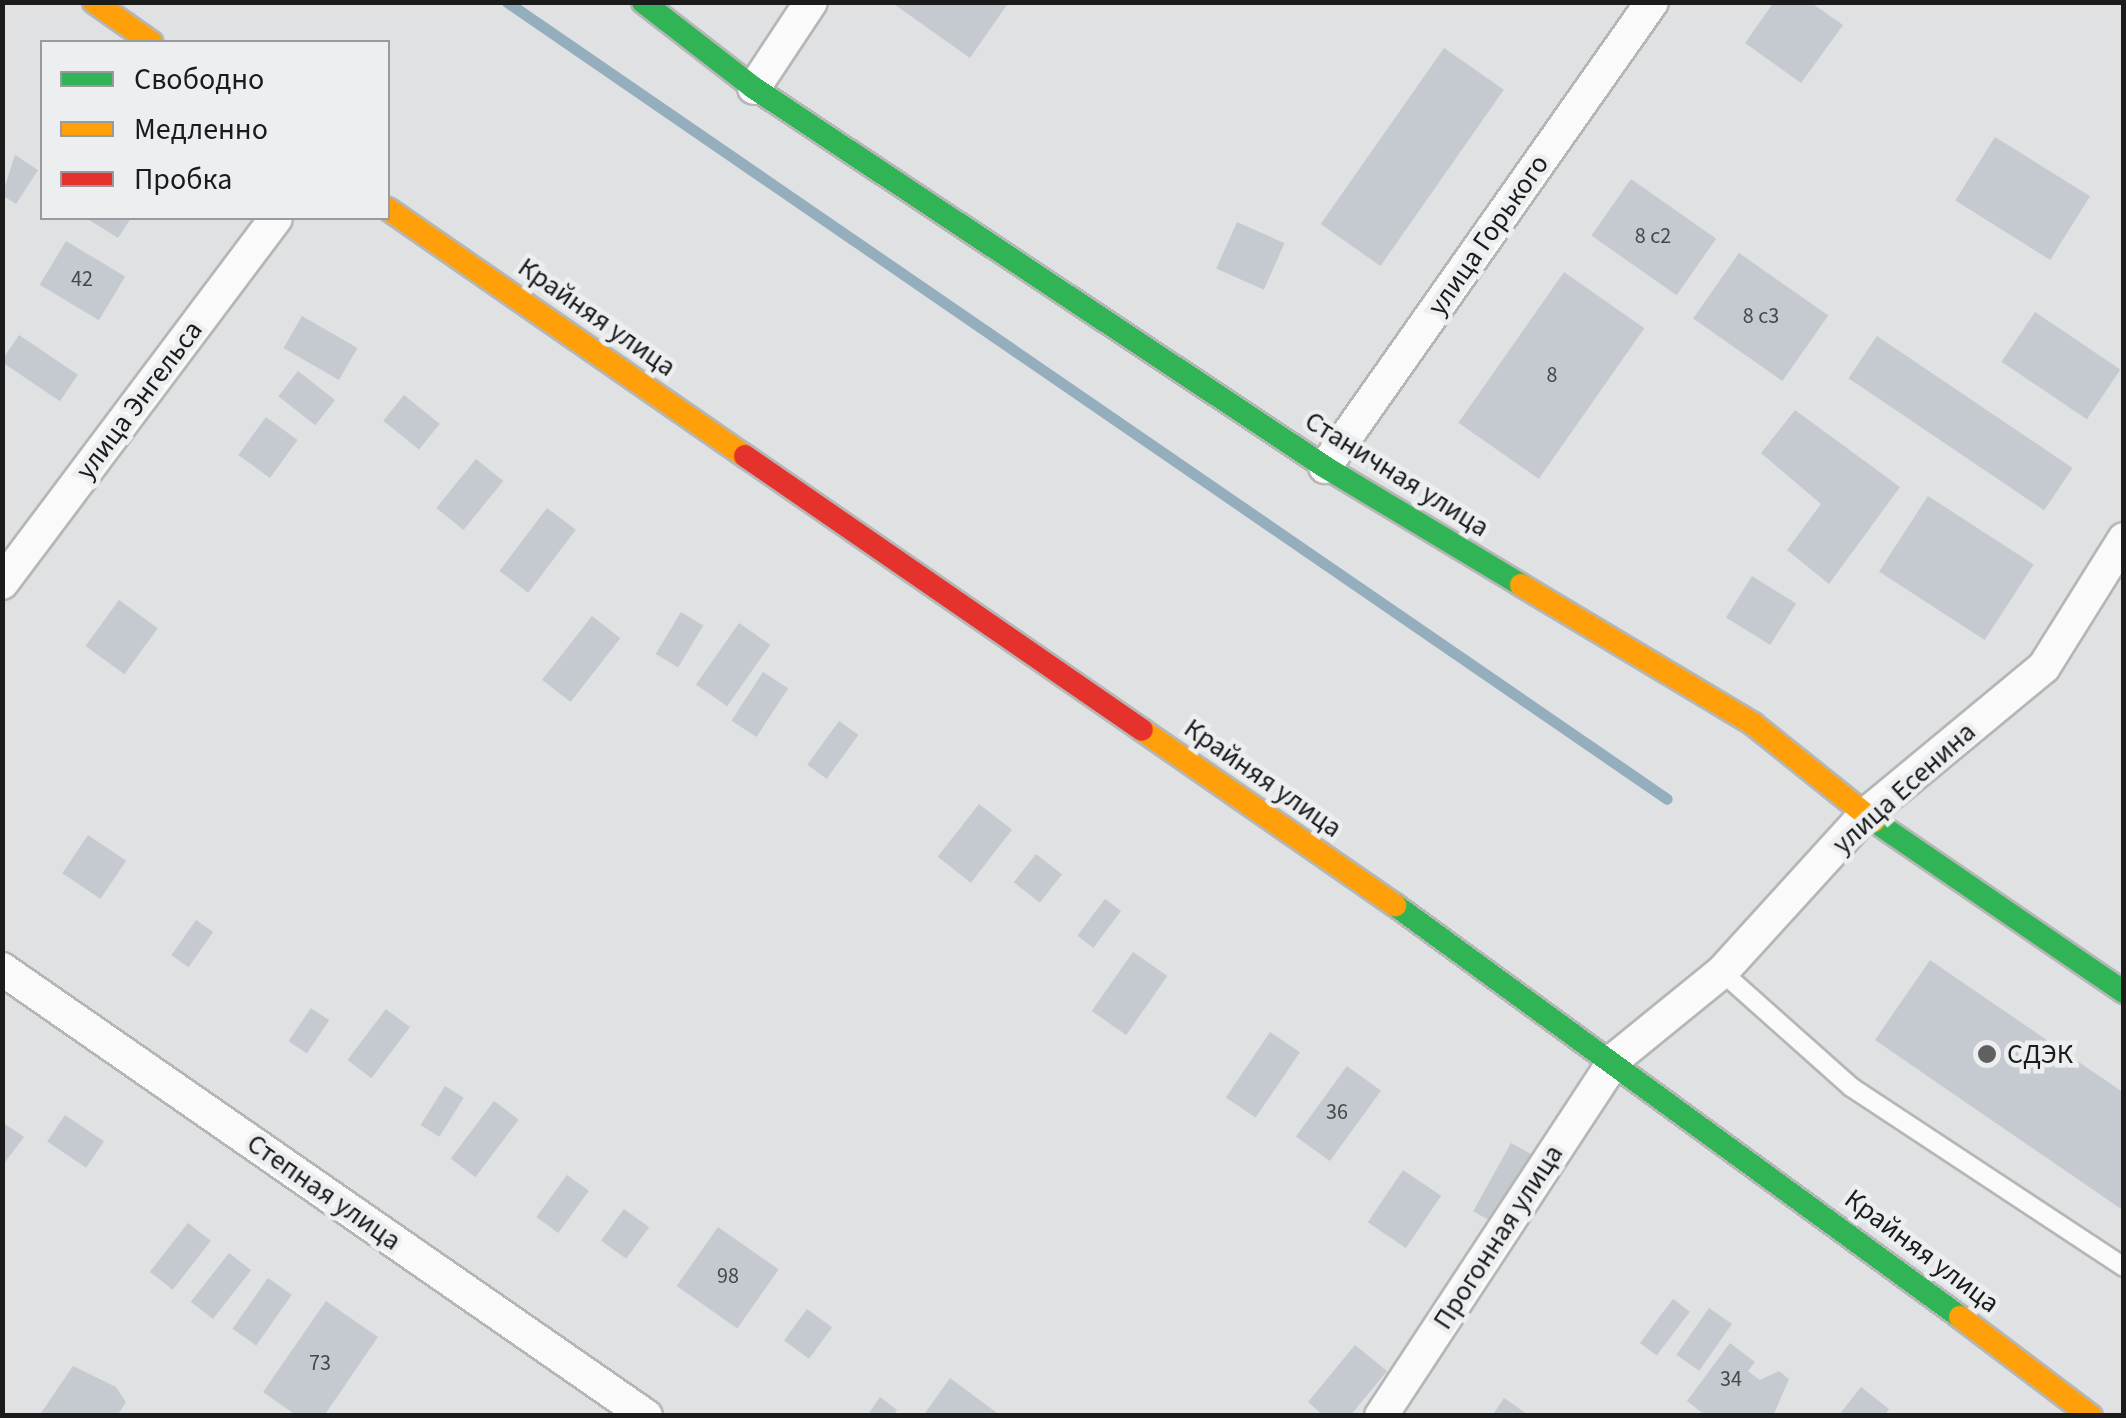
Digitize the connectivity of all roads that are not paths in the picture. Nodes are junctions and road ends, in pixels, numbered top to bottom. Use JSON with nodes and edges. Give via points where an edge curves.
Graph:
{"nodes":[{"id":1,"x":94,"y":2,"type":"edge"},
{"id":2,"x":642,"y":2,"type":"edge"},
{"id":3,"x":811,"y":2,"type":"edge"},
{"id":4,"x":1652,"y":2,"type":"edge"},
{"id":5,"x":148,"y":40,"type":"edge"},
{"id":6,"x":754,"y":88,"type":"junction"},
{"id":7,"x":390,"y":210,"type":"edge"},
{"id":8,"x":274,"y":220,"type":"edge"},
{"id":9,"x":1325,"y":467,"type":"junction"},
{"id":10,"x":2124,"y":539,"type":"edge"},
{"id":11,"x":2,"y":583,"type":"edge"},
{"id":12,"x":1865,"y":816,"type":"junction"},
{"id":13,"x":2,"y":969,"type":"edge"},
{"id":14,"x":1722,"y":972,"type":"junction"},
{"id":15,"x":2124,"y":992,"type":"edge"},
{"id":16,"x":1616,"y":1058,"type":"junction"},
{"id":17,"x":2124,"y":1267,"type":"edge"},
{"id":18,"x":646,"y":1416,"type":"edge"},
{"id":19,"x":1381,"y":1416,"type":"edge"},
{"id":20,"x":2090,"y":1416,"type":"edge"}],
"edges":[{"from":1,"to":5,"type":"main road"},
{"from":2,"to":6,"type":"main road","name":"Станичная улица"},
{"from":3,"to":6,"type":"street"},
{"from":4,"to":9,"type":"street","name":"улица Горького"},
{"from":6,"to":9,"type":"main road","name":"Станичная улица"},
{"from":7,"to":16,"type":"main road","name":"Крайняя улица"},
{"from":8,"to":11,"type":"street","name":"улица Энгельса"},
{"from":9,"to":12,"type":"main road","name":"Станичная улица","via":[[1753,724]]},
{"from":10,"to":12,"type":"street","name":"улица Есенина","via":[[2044,667]]},
{"from":12,"to":14,"type":"street","name":"улица Есенина"},
{"from":12,"to":15,"type":"main road","name":"Станичная улица"},
{"from":13,"to":18,"type":"street","name":"Степная улица"},
{"from":14,"to":16,"type":"street","name":"улица Есенина"},
{"from":14,"to":17,"type":"lane","via":[[1852,1087]]},
{"from":16,"to":19,"type":"street","name":"Прогонная улица"},
{"from":16,"to":20,"type":"main road","name":"Крайняя улица"}]}
